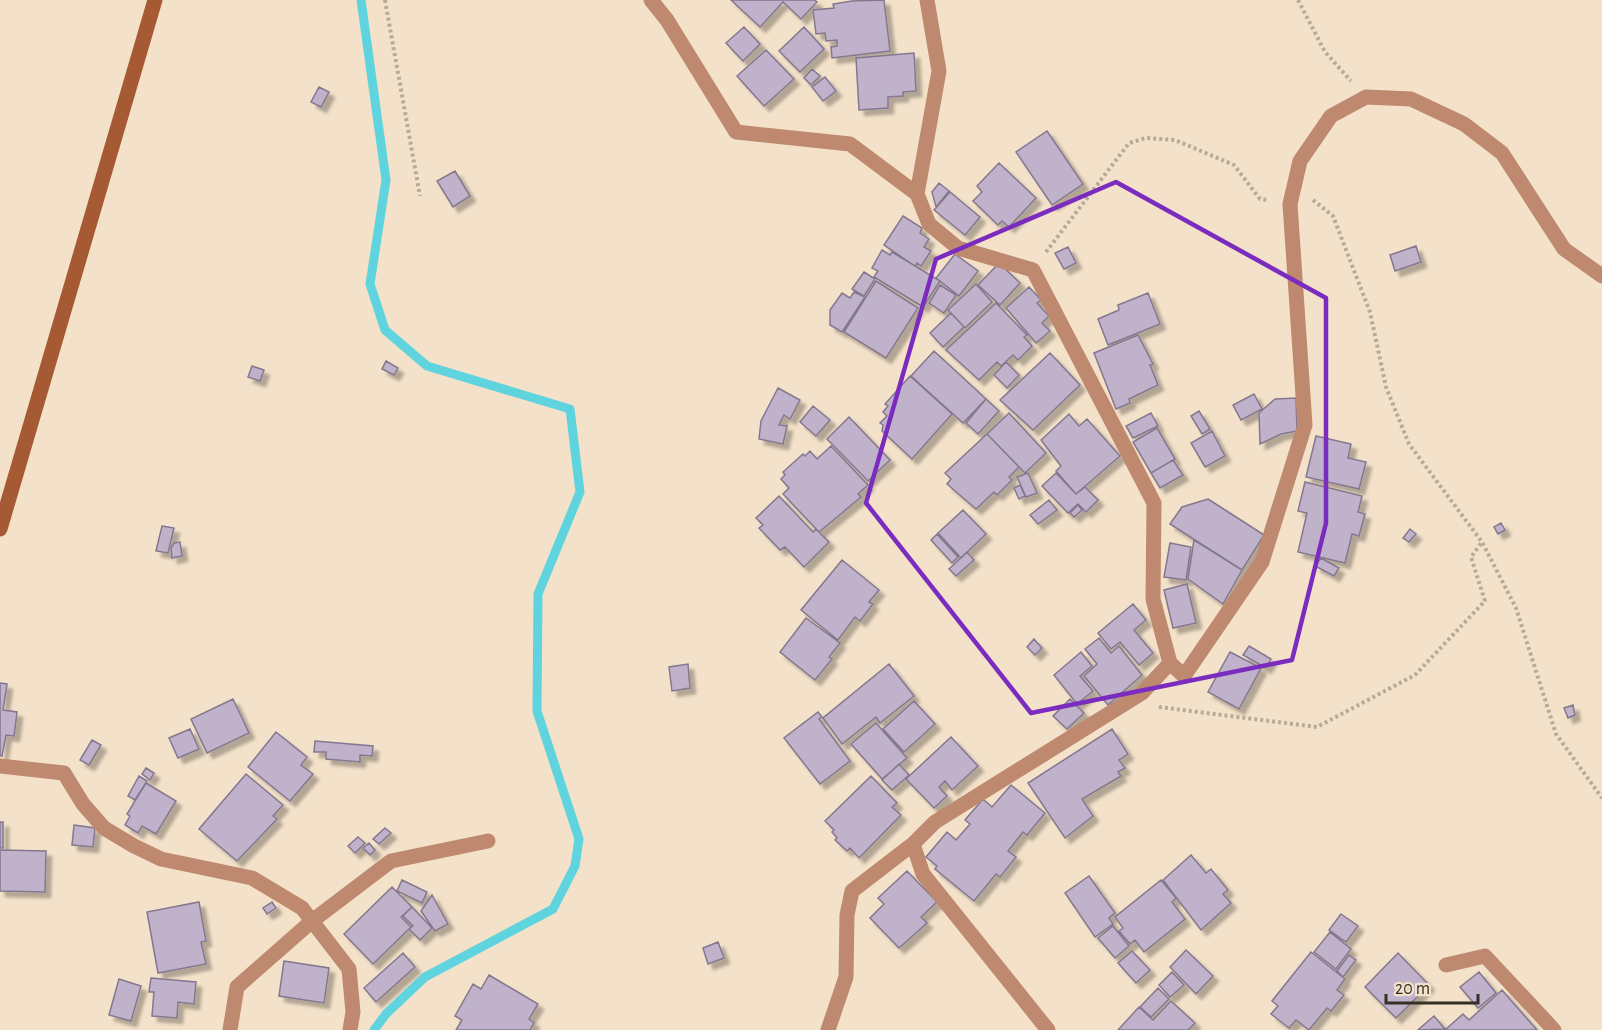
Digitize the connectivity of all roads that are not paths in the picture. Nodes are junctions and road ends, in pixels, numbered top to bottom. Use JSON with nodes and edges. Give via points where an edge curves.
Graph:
{"nodes":[{"id":1,"x":155,"y":0,"type":"edge"},
{"id":2,"x":651,"y":0,"type":"edge"},
{"id":3,"x":927,"y":0,"type":"edge"},
{"id":4,"x":917,"y":194,"type":"junction"},
{"id":5,"x":1602,"y":276,"type":"edge"},
{"id":6,"x":0,"y":529,"type":"edge"},
{"id":7,"x":1170,"y":663,"type":"junction"},
{"id":8,"x":0,"y":766,"type":"edge"},
{"id":9,"x":488,"y":841,"type":"dead end"},
{"id":10,"x":913,"y":844,"type":"junction"},
{"id":11,"x":312,"y":921,"type":"junction"},
{"id":12,"x":1446,"y":965,"type":"dead end"},
{"id":13,"x":230,"y":1030,"type":"edge"},
{"id":14,"x":350,"y":1030,"type":"edge"},
{"id":15,"x":828,"y":1030,"type":"edge"},
{"id":16,"x":1048,"y":1030,"type":"edge"},
{"id":17,"x":1554,"y":1030,"type":"edge"}],
"edges":[{"from":1,"to":6,"type":"street"},
{"from":2,"to":4,"type":"street","via":[[736,132],[850,144]]},
{"from":3,"to":4,"type":"street","via":[[939,71]]},
{"from":4,"to":7,"type":"street","via":[[929,224],[958,248],[1033,270],[1154,503],[1153,599]]},
{"from":5,"to":7,"type":"street","via":[[1564,249],[1502,153],[1464,124],[1411,99],[1366,97],[1331,116],[1300,161],[1290,204],[1305,425],[1262,562],[1184,676]]},
{"from":7,"to":10,"type":"street","via":[[1142,693],[935,822]]},
{"from":8,"to":11,"type":"street","via":[[64,773],[83,804],[105,828],[134,846],[161,859],[252,878],[302,908]]},
{"from":9,"to":11,"type":"street","via":[[391,861]]},
{"from":10,"to":15,"type":"street","via":[[852,891],[846,977]]},
{"from":10,"to":16,"type":"street","via":[[923,874]]},
{"from":11,"to":13,"type":"street","via":[[237,987]]},
{"from":11,"to":14,"type":"street","via":[[349,969],[353,1011]]},
{"from":12,"to":17,"type":"street","via":[[1485,956]]}]}
